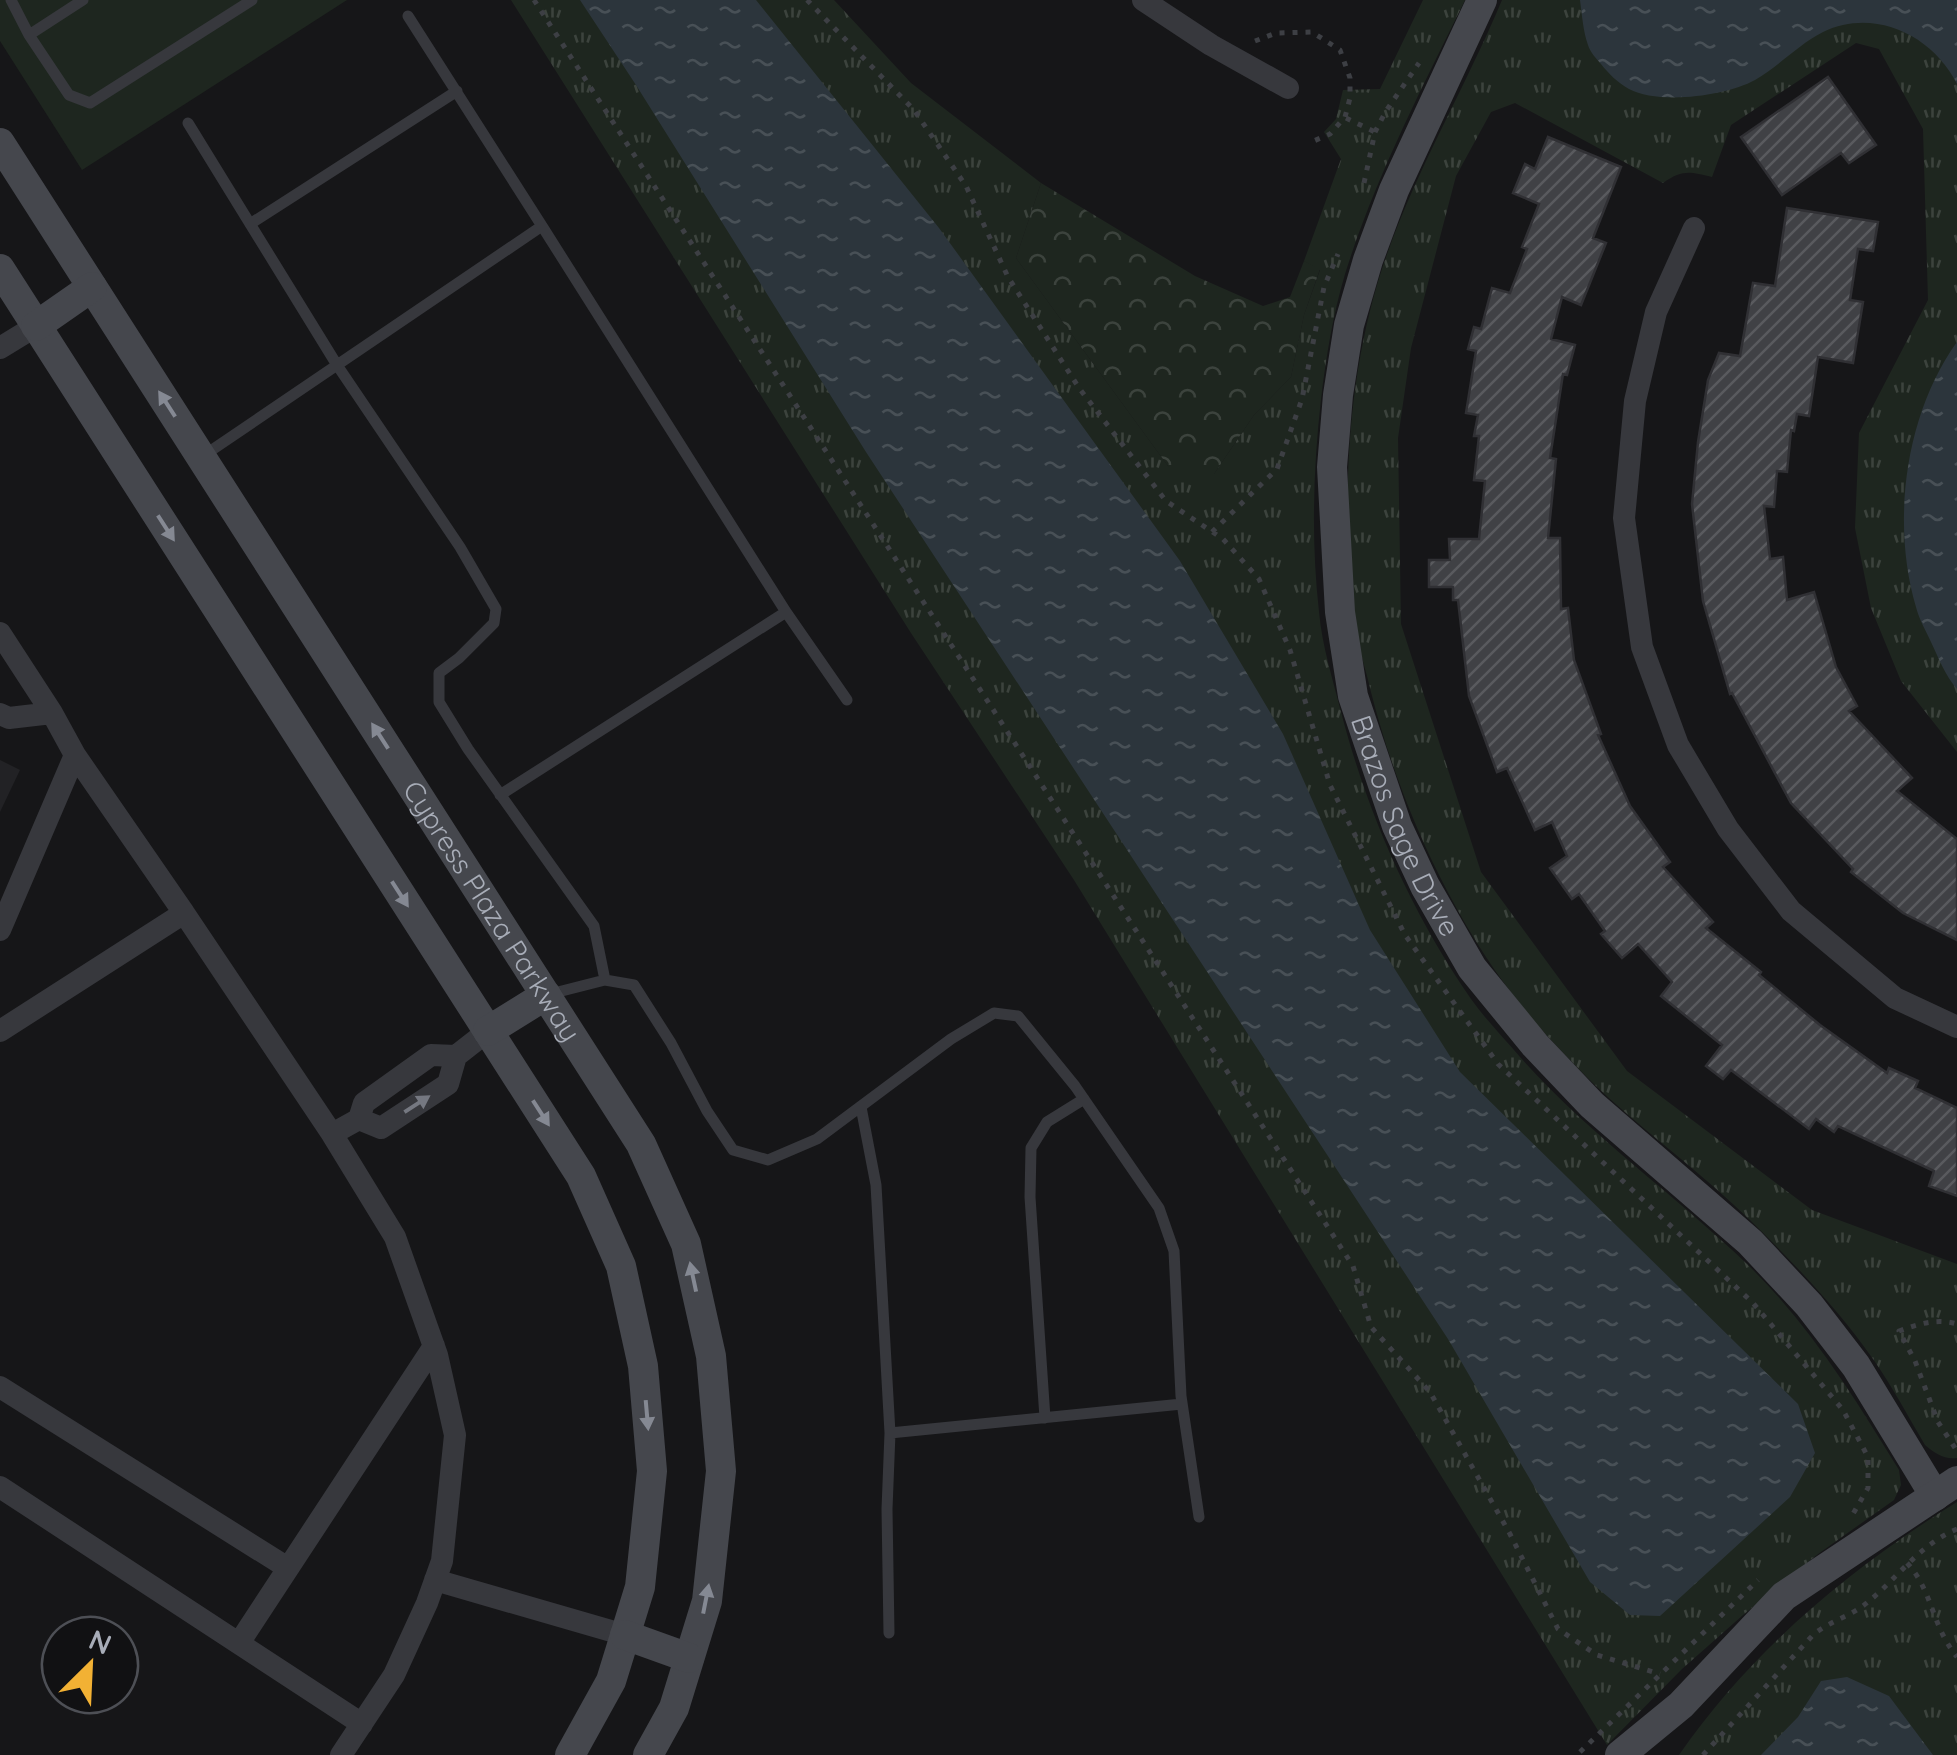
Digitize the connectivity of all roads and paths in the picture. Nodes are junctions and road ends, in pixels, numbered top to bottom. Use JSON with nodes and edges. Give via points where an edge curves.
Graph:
{"nodes":[{"id":1,"x":11,"y":0,"type":"edge"},
{"id":2,"x":83,"y":0,"type":"edge"},
{"id":3,"x":252,"y":0,"type":"edge"},
{"id":4,"x":534,"y":0,"type":"edge"},
{"id":5,"x":1143,"y":0,"type":"edge"},
{"id":6,"x":1482,"y":0,"type":"edge"},
{"id":7,"x":408,"y":16,"type":"dead end"},
{"id":8,"x":29,"y":35,"type":"junction"},
{"id":9,"x":1254,"y":42,"type":"dead end"},
{"id":10,"x":1427,"y":52,"type":"dead end"},
{"id":11,"x":1288,"y":88,"type":"dead end"},
{"id":12,"x":457,"y":92,"type":"junction"},
{"id":13,"x":1345,"y":118,"type":"junction"},
{"id":14,"x":188,"y":123,"type":"dead end"},
{"id":15,"x":1375,"y":132,"type":"junction"},
{"id":16,"x":0,"y":143,"type":"edge"},
{"id":17,"x":1309,"y":143,"type":"dead end"},
{"id":18,"x":1364,"y":184,"type":"dead end"},
{"id":19,"x":250,"y":224,"type":"junction"},
{"id":20,"x":542,"y":226,"type":"junction"},
{"id":21,"x":1694,"y":228,"type":"dead end"},
{"id":22,"x":1338,"y":253,"type":"dead end"},
{"id":23,"x":0,"y":269,"type":"edge"},
{"id":24,"x":92,"y":287,"type":"junction"},
{"id":25,"x":36,"y":326,"type":"junction"},
{"id":26,"x":0,"y":348,"type":"edge"},
{"id":27,"x":337,"y":365,"type":"junction"},
{"id":28,"x":201,"y":457,"type":"junction"},
{"id":29,"x":1212,"y":532,"type":"dead end"},
{"id":30,"x":786,"y":612,"type":"junction"},
{"id":31,"x":0,"y":633,"type":"edge"},
{"id":32,"x":846,"y":700,"type":"dead end"},
{"id":33,"x":52,"y":713,"type":"junction"},
{"id":34,"x":0,"y":714,"type":"edge"},
{"id":35,"x":76,"y":755,"type":"junction"},
{"id":36,"x":500,"y":795,"type":"junction"},
{"id":37,"x":184,"y":913,"type":"junction"},
{"id":38,"x":0,"y":930,"type":"edge"},
{"id":39,"x":605,"y":980,"type":"junction"},
{"id":40,"x":546,"y":995,"type":"junction"},
{"id":41,"x":1957,"y":1027,"type":"edge"},
{"id":42,"x":0,"y":1030,"type":"edge"},
{"id":43,"x":488,"y":1031,"type":"junction"},
{"id":44,"x":456,"y":1056,"type":"junction"},
{"id":45,"x":1084,"y":1099,"type":"junction"},
{"id":46,"x":861,"y":1106,"type":"junction"},
{"id":47,"x":359,"y":1119,"type":"junction"},
{"id":48,"x":332,"y":1134,"type":"junction"},
{"id":49,"x":1957,"y":1324,"type":"edge"},
{"id":50,"x":434,"y":1346,"type":"junction"},
{"id":51,"x":0,"y":1387,"type":"edge"},
{"id":52,"x":1182,"y":1404,"type":"junction"},
{"id":53,"x":1045,"y":1418,"type":"junction"},
{"id":54,"x":890,"y":1433,"type":"junction"},
{"id":55,"x":1955,"y":1448,"type":"edge"},
{"id":56,"x":0,"y":1487,"type":"edge"},
{"id":57,"x":1946,"y":1488,"type":"edge"},
{"id":58,"x":1199,"y":1516,"type":"dead end"},
{"id":59,"x":1957,"y":1530,"type":"edge"},
{"id":60,"x":1907,"y":1563,"type":"junction"},
{"id":61,"x":288,"y":1568,"type":"junction"},
{"id":62,"x":435,"y":1580,"type":"junction"},
{"id":63,"x":888,"y":1633,"type":"dead end"},
{"id":64,"x":625,"y":1635,"type":"junction"},
{"id":65,"x":238,"y":1643,"type":"junction"},
{"id":66,"x":1957,"y":1657,"type":"edge"},
{"id":67,"x":689,"y":1658,"type":"junction"},
{"id":68,"x":1680,"y":1705,"type":"junction"},
{"id":69,"x":362,"y":1724,"type":"junction"},
{"id":70,"x":1580,"y":1752,"type":"dead end"},
{"id":71,"x":341,"y":1755,"type":"edge"},
{"id":72,"x":570,"y":1755,"type":"edge"},
{"id":73,"x":648,"y":1755,"type":"edge"},
{"id":74,"x":1620,"y":1755,"type":"edge"},
{"id":75,"x":1653,"y":1755,"type":"edge"},
{"id":76,"x":1702,"y":1755,"type":"edge"}],
"edges":[{"from":1,"to":8,"type":"lane"},
{"from":2,"to":8,"type":"lane"},
{"from":3,"to":8,"type":"lane","via":[[90,103],[69,95]]},
{"from":4,"to":70,"type":"path","via":[[1353,1266],[1371,1327],[1430,1392],[1558,1629],[1598,1654],[1660,1674]]},
{"from":5,"to":11,"type":"street"},
{"from":6,"to":57,"type":"street","name":"Brazos Sage Drive","via":[[1394,190],[1350,326],[1332,467],[1352,696],[1397,826],[1472,968],[1592,1105],[1750,1242],[1809,1305]]},
{"from":7,"to":12,"type":"lane"},
{"from":9,"to":13,"type":"path","via":[[1276,33],[1312,32],[1340,50],[1351,88]]},
{"from":10,"to":15,"type":"path"},
{"from":12,"to":19,"type":"lane"},
{"from":12,"to":20,"type":"lane"},
{"from":13,"to":15,"type":"path"},
{"from":13,"to":17,"type":"path"},
{"from":14,"to":19,"type":"lane"},
{"from":15,"to":18,"type":"path"},
{"from":16,"to":24,"type":"street","name":"Cypress Plaza Parkway"},
{"from":19,"to":27,"type":"lane"},
{"from":20,"to":27,"type":"lane"},
{"from":20,"to":30,"type":"lane"},
{"from":21,"to":41,"type":"street","via":[[1656,312],[1634,401],[1624,518],[1642,647],[1678,745],[1728,829],[1791,911],[1895,998]]},
{"from":22,"to":29,"type":"path","via":[[1324,288],[1302,399],[1277,469]]},
{"from":23,"to":25,"type":"street"},
{"from":24,"to":25,"type":"street"},
{"from":28,"to":24,"type":"street","name":"Cypress Plaza Parkway","one_way":true},
{"from":25,"to":26,"type":"street"},
{"from":25,"to":43,"type":"street","one_way":true},
{"from":27,"to":28,"type":"lane"},
{"from":27,"to":36,"type":"lane","via":[[496,609],[494,623],[438,673],[439,702]]},
{"from":40,"to":28,"type":"street","name":"Cypress Plaza Parkway","one_way":true},
{"from":30,"to":32,"type":"lane"},
{"from":30,"to":36,"type":"lane"},
{"from":31,"to":33,"type":"street"},
{"from":33,"to":34,"type":"street"},
{"from":33,"to":35,"type":"street"},
{"from":35,"to":37,"type":"street"},
{"from":35,"to":38,"type":"street"},
{"from":36,"to":39,"type":"lane","via":[[594,926]]},
{"from":37,"to":42,"type":"street"},
{"from":37,"to":48,"type":"street"},
{"from":39,"to":40,"type":"lane"},
{"from":39,"to":46,"type":"lane","via":[[634,986],[732,1150],[768,1160],[818,1139]]},
{"from":40,"to":43,"type":"street"},
{"from":67,"to":40,"type":"street","name":"Cypress Plaza Parkway","one_way":true,"via":[[707,1601],[721,1472],[710,1356],[686,1244],[641,1144]]},
{"from":43,"to":44,"type":"street"},
{"from":43,"to":64,"type":"street","one_way":true,"via":[[581,1176],[621,1266],[643,1366],[652,1470],[640,1587]]},
{"from":44,"to":47,"type":"street","via":[[431,1055],[364,1103]]},
{"from":47,"to":44,"type":"street","one_way":true,"via":[[381,1128],[448,1084]]},
{"from":45,"to":46,"type":"lane","via":[[1018,1016],[994,1013]]},
{"from":45,"to":52,"type":"lane","via":[[1159,1208],[1174,1251]]},
{"from":45,"to":53,"type":"lane","via":[[1047,1122],[1032,1148]]},
{"from":46,"to":54,"type":"lane","via":[[876,1185]]},
{"from":47,"to":48,"type":"street"},
{"from":48,"to":50,"type":"street","via":[[396,1237]]},
{"from":49,"to":55,"type":"path","via":[[1921,1323],[1899,1331]]},
{"from":50,"to":61,"type":"street"},
{"from":50,"to":62,"type":"street","via":[[456,1435]]},
{"from":51,"to":61,"type":"street"},
{"from":52,"to":53,"type":"lane"},
{"from":52,"to":58,"type":"lane"},
{"from":53,"to":54,"type":"lane"},
{"from":54,"to":63,"type":"lane"},
{"from":56,"to":65,"type":"street"},
{"from":57,"to":68,"type":"street","via":[[1784,1596]]},
{"from":59,"to":60,"type":"path"},
{"from":60,"to":66,"type":"path"},
{"from":60,"to":76,"type":"path","via":[[1858,1610],[1813,1635]]},
{"from":61,"to":65,"type":"street"},
{"from":62,"to":64,"type":"street"},
{"from":62,"to":69,"type":"street","via":[[394,1675]]},
{"from":64,"to":67,"type":"street"},
{"from":64,"to":72,"type":"street","via":[[611,1681]]},
{"from":65,"to":69,"type":"street"},
{"from":67,"to":73,"type":"street","name":"Cypress Plaza Parkway","via":[[674,1708]]},
{"from":68,"to":74,"type":"street"},
{"from":68,"to":75,"type":"street"},
{"from":69,"to":71,"type":"street"}]}
